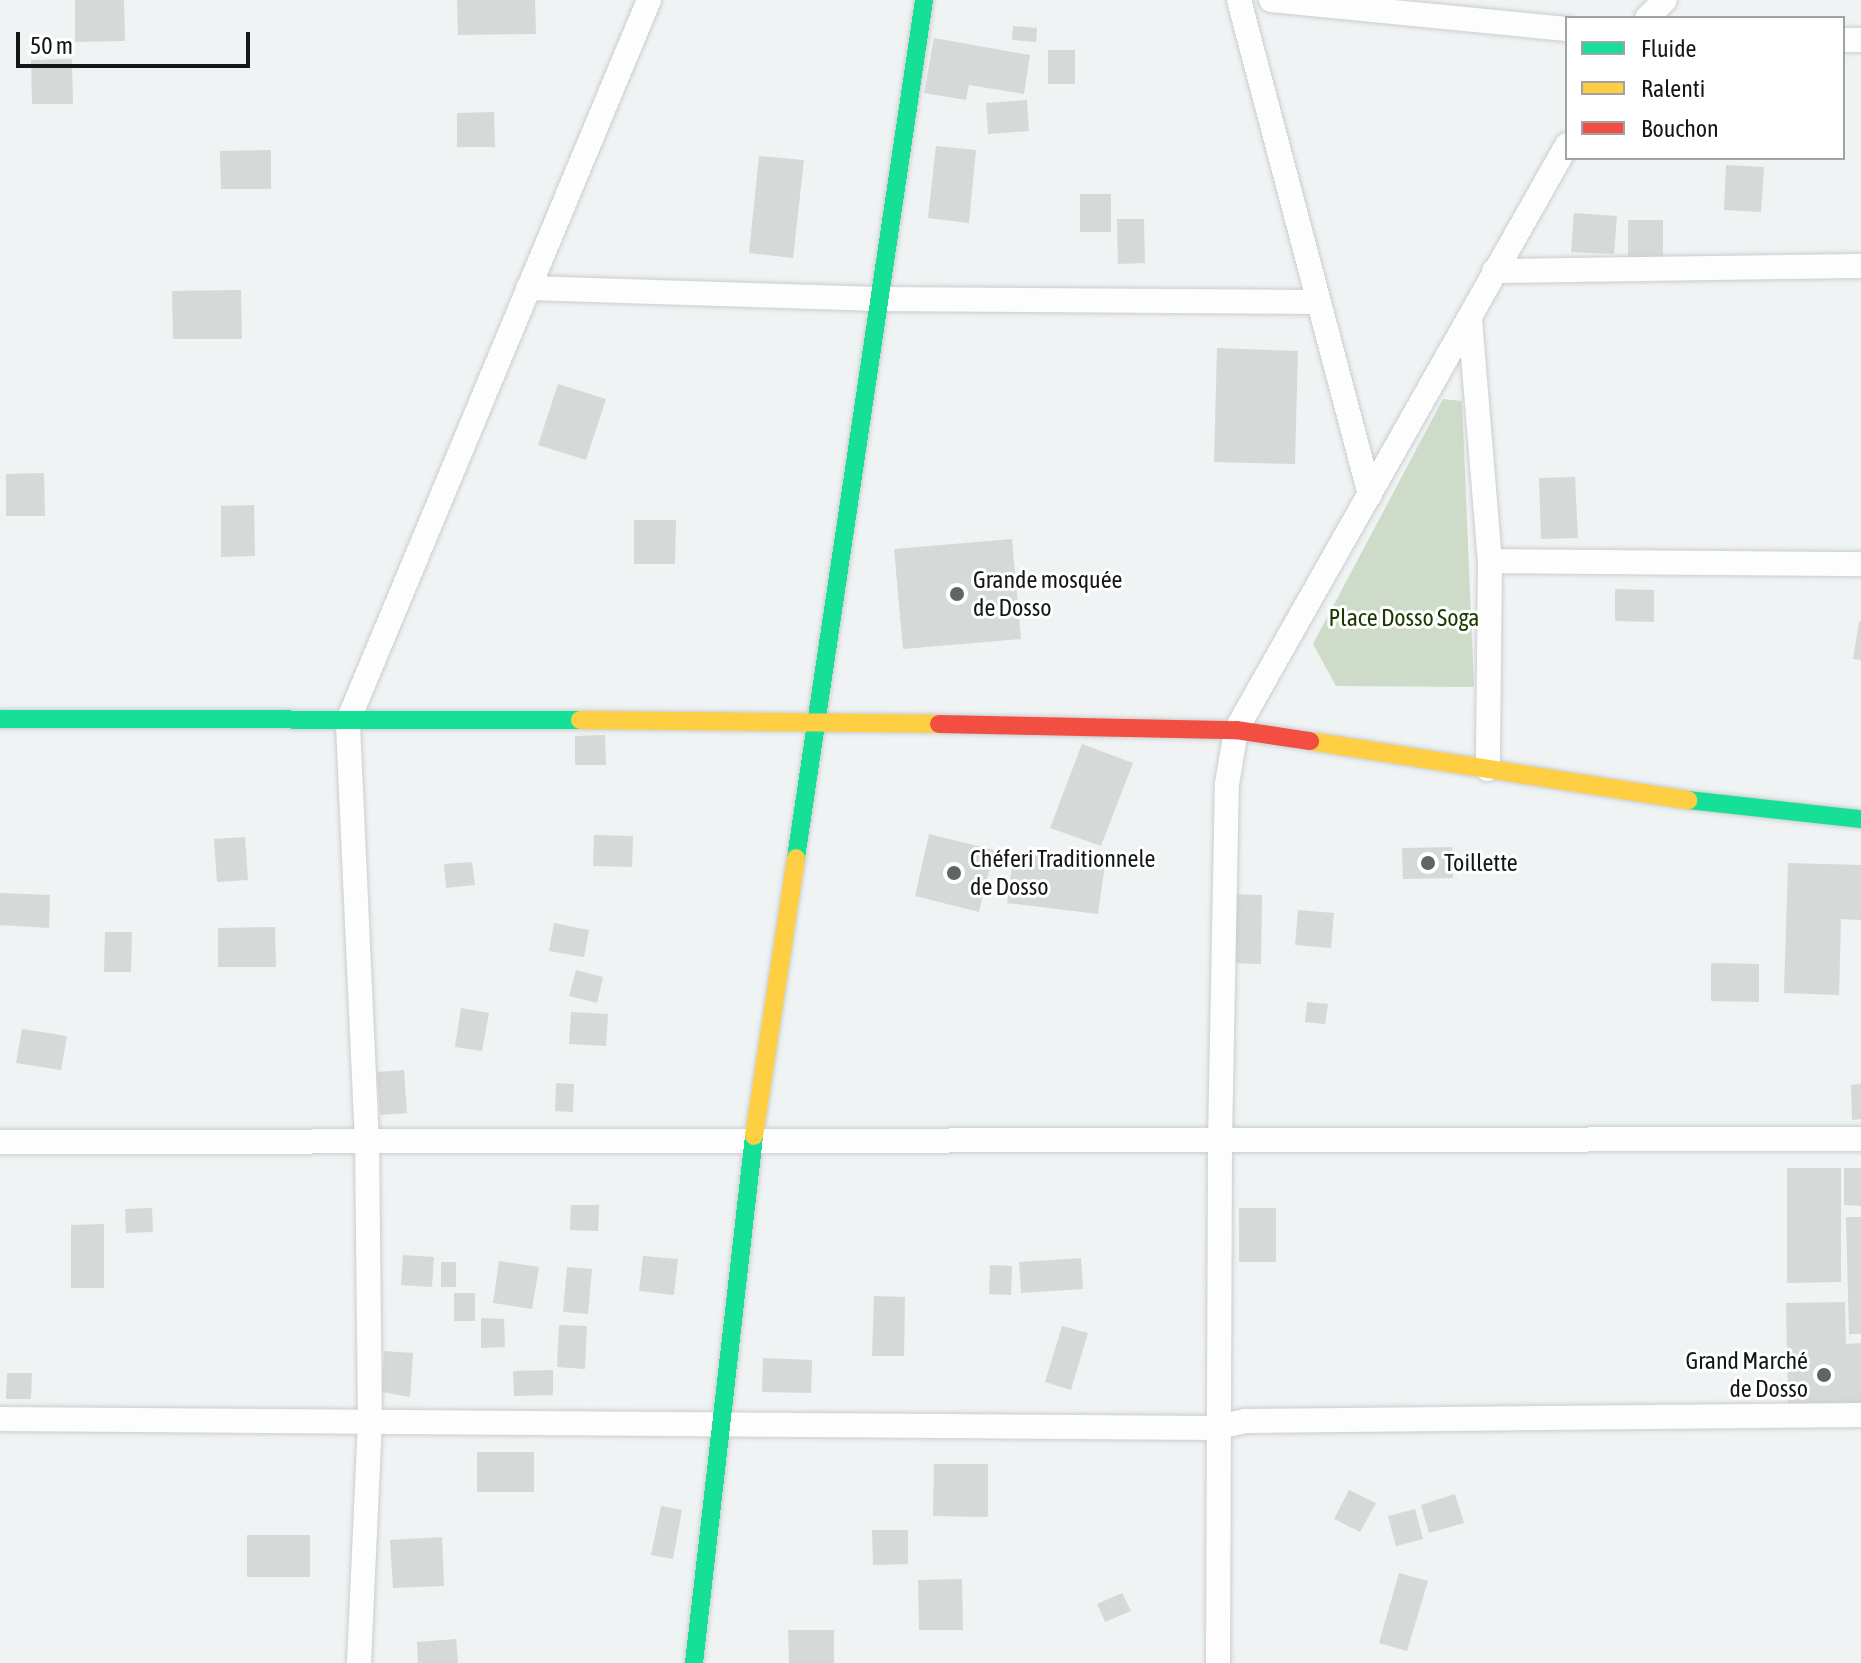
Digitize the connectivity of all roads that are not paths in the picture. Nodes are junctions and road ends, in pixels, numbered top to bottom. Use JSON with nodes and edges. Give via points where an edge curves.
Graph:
{"nodes":[{"id":1,"x":649,"y":0,"type":"edge"},
{"id":2,"x":924,"y":0,"type":"edge"},
{"id":3,"x":1239,"y":0,"type":"edge"},
{"id":4,"x":1271,"y":0,"type":"edge"},
{"id":5,"x":1665,"y":0,"type":"edge"},
{"id":6,"x":1649,"y":16,"type":"edge"},
{"id":7,"x":1565,"y":29,"type":"edge"},
{"id":8,"x":1565,"y":148,"type":"edge"},
{"id":9,"x":1861,"y":266,"type":"edge"},
{"id":10,"x":1494,"y":271,"type":"junction"},
{"id":11,"x":528,"y":288,"type":"junction"},
{"id":12,"x":879,"y":299,"type":"junction"},
{"id":13,"x":1318,"y":302,"type":"junction"},
{"id":14,"x":1470,"y":319,"type":"junction"},
{"id":15,"x":1370,"y":495,"type":"junction"},
{"id":16,"x":1490,"y":561,"type":"junction"},
{"id":17,"x":1861,"y":564,"type":"edge"},
{"id":18,"x":0,"y":719,"type":"edge"},
{"id":19,"x":348,"y":721,"type":"junction"},
{"id":20,"x":815,"y":721,"type":"junction"},
{"id":21,"x":1236,"y":730,"type":"junction"},
{"id":22,"x":1488,"y":769,"type":"junction"},
{"id":23,"x":1861,"y":819,"type":"edge"},
{"id":24,"x":1861,"y":1139,"type":"edge"},
{"id":25,"x":1220,"y":1141,"type":"junction"},
{"id":26,"x":0,"y":1142,"type":"edge"},
{"id":27,"x":753,"y":1142,"type":"junction"},
{"id":28,"x":367,"y":1143,"type":"junction"},
{"id":29,"x":1861,"y":1415,"type":"edge"},
{"id":30,"x":0,"y":1419,"type":"edge"},
{"id":31,"x":370,"y":1425,"type":"junction"},
{"id":32,"x":721,"y":1425,"type":"junction"},
{"id":33,"x":1215,"y":1428,"type":"junction"},
{"id":34,"x":359,"y":1663,"type":"edge"},
{"id":35,"x":694,"y":1663,"type":"edge"},
{"id":36,"x":1218,"y":1663,"type":"edge"}],
"edges":[{"from":1,"to":11,"type":"street"},
{"from":2,"to":12,"type":"street"},
{"from":3,"to":13,"type":"street"},
{"from":4,"to":7,"type":"street"},
{"from":5,"to":6,"type":"street"},
{"from":8,"to":10,"type":"street"},
{"from":9,"to":10,"type":"street"},
{"from":10,"to":14,"type":"street"},
{"from":11,"to":12,"type":"street"},
{"from":11,"to":19,"type":"street"},
{"from":12,"to":13,"type":"street"},
{"from":12,"to":20,"type":"street"},
{"from":13,"to":15,"type":"street"},
{"from":14,"to":15,"type":"street"},
{"from":14,"to":16,"type":"street"},
{"from":15,"to":21,"type":"street"},
{"from":16,"to":17,"type":"street"},
{"from":16,"to":22,"type":"street"},
{"from":18,"to":19,"type":"street"},
{"from":19,"to":20,"type":"street"},
{"from":19,"to":28,"type":"street"},
{"from":20,"to":21,"type":"street"},
{"from":20,"to":27,"type":"street"},
{"from":21,"to":22,"type":"street"},
{"from":21,"to":25,"type":"street","via":[[1227,784]]},
{"from":22,"to":23,"type":"street","via":[[1768,812]]},
{"from":24,"to":25,"type":"street"},
{"from":25,"to":27,"type":"street"},
{"from":25,"to":33,"type":"street"},
{"from":26,"to":28,"type":"street"},
{"from":27,"to":28,"type":"street"},
{"from":27,"to":32,"type":"street"},
{"from":28,"to":31,"type":"street"},
{"from":29,"to":33,"type":"street","via":[[1246,1421]]},
{"from":30,"to":31,"type":"street"},
{"from":31,"to":32,"type":"street"},
{"from":31,"to":34,"type":"street"},
{"from":32,"to":33,"type":"street"},
{"from":32,"to":35,"type":"street"},
{"from":33,"to":36,"type":"street"}]}
